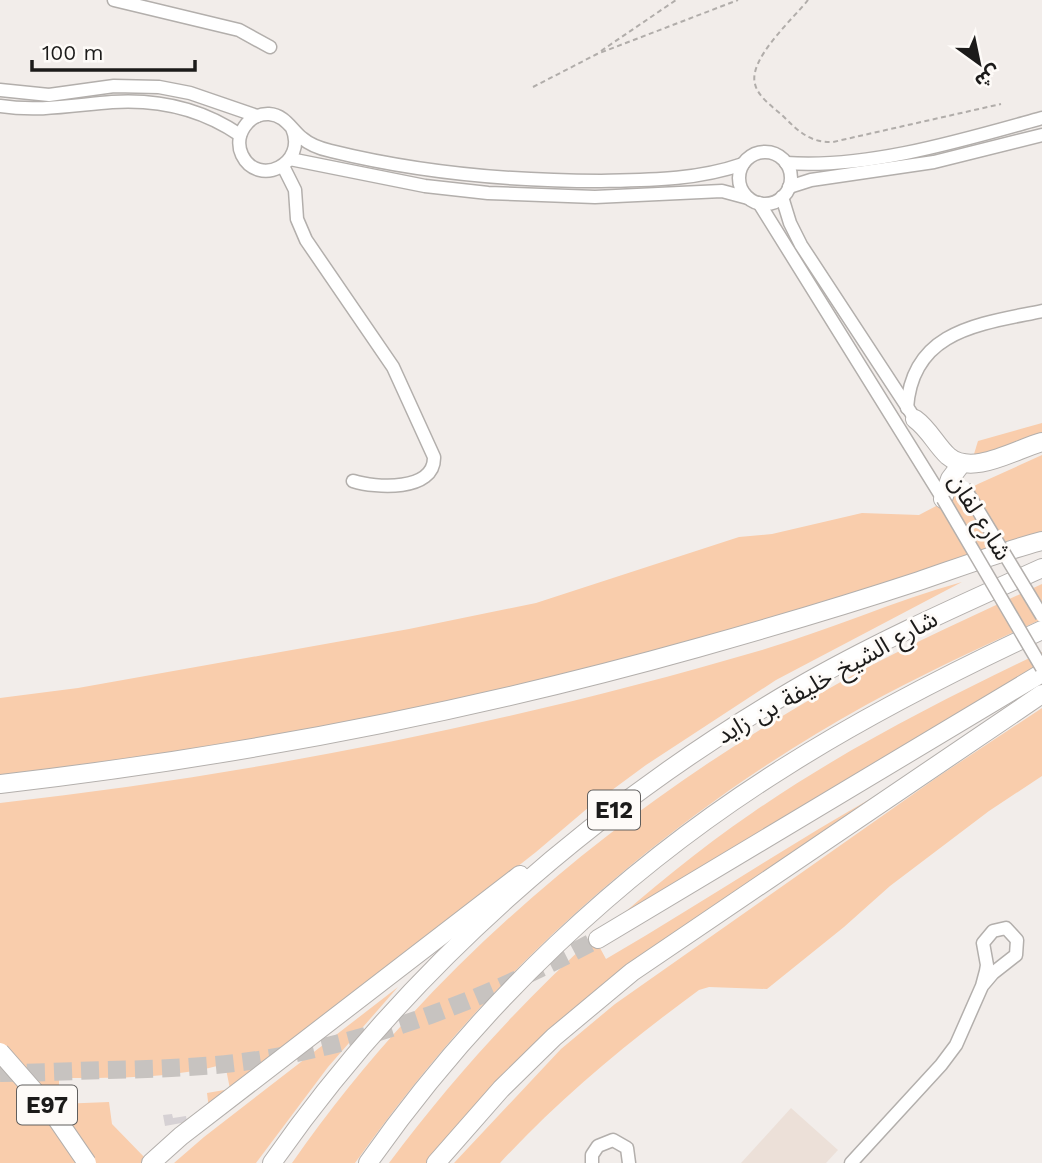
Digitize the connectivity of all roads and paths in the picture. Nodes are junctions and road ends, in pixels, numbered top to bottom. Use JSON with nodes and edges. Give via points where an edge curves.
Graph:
{"nodes":[{"id":1,"x":114,"y":0,"type":"edge"},
{"id":2,"x":676,"y":0,"type":"edge"},
{"id":3,"x":738,"y":0,"type":"edge"},
{"id":4,"x":808,"y":0,"type":"edge"},
{"id":5,"x":270,"y":47,"type":"dead end"},
{"id":6,"x":597,"y":54,"type":"junction"},
{"id":7,"x":533,"y":88,"type":"dead end"},
{"id":8,"x":0,"y":90,"type":"edge"},
{"id":9,"x":1001,"y":104,"type":"dead end"},
{"id":10,"x":0,"y":106,"type":"edge"},
{"id":11,"x":257,"y":116,"type":"junction"},
{"id":12,"x":1042,"y":118,"type":"edge"},
{"id":13,"x":292,"y":128,"type":"junction"},
{"id":14,"x":240,"y":135,"type":"junction"},
{"id":15,"x":1042,"y":135,"type":"edge"},
{"id":16,"x":287,"y":162,"type":"junction"},
{"id":17,"x":786,"y":163,"type":"junction"},
{"id":18,"x":743,"y":164,"type":"junction"},
{"id":19,"x":786,"y":192,"type":"junction"},
{"id":20,"x":753,"y":201,"type":"junction"},
{"id":21,"x":1042,"y":311,"type":"edge"},
{"id":22,"x":911,"y":413,"type":"junction"},
{"id":23,"x":1042,"y":442,"type":"edge"},
{"id":24,"x":960,"y":474,"type":"junction"},
{"id":25,"x":353,"y":481,"type":"dead end"},
{"id":26,"x":943,"y":499,"type":"junction"},
{"id":27,"x":1042,"y":541,"type":"edge"},
{"id":28,"x":1042,"y":568,"type":"edge"},
{"id":29,"x":1042,"y":616,"type":"edge"},
{"id":30,"x":1042,"y":629,"type":"edge"},
{"id":31,"x":1042,"y":668,"type":"edge"},
{"id":32,"x":1042,"y":673,"type":"edge"},
{"id":33,"x":1042,"y":694,"type":"edge"},
{"id":34,"x":0,"y":784,"type":"edge"},
{"id":35,"x":595,"y":824,"type":"junction"},
{"id":36,"x":598,"y":939,"type":"tunnel mouth"},
{"id":37,"x":982,"y":986,"type":"dead end"},
{"id":38,"x":0,"y":1052,"type":"edge"},
{"id":39,"x":631,"y":1162,"type":"edge"},
{"id":40,"x":87,"y":1163,"type":"edge"},
{"id":41,"x":151,"y":1163,"type":"edge"},
{"id":42,"x":272,"y":1163,"type":"edge"},
{"id":43,"x":368,"y":1163,"type":"edge"},
{"id":44,"x":436,"y":1163,"type":"edge"},
{"id":45,"x":592,"y":1163,"type":"edge"},
{"id":46,"x":851,"y":1163,"type":"edge"}],
"edges":[{"from":1,"to":5,"type":"street","via":[[239,30]]},
{"from":2,"to":6,"type":"path"},
{"from":3,"to":6,"type":"path"},
{"from":4,"to":9,"type":"path","via":[[757,61],[754,76],[762,97],[811,139],[833,142]]},
{"from":6,"to":7,"type":"path"},
{"from":8,"to":11,"type":"street","via":[[49,94],[114,86],[159,87]]},
{"from":10,"to":14,"type":"street","via":[[48,110],[118,102],[159,104],[202,114]]},
{"from":11,"to":13,"type":"street","via":[[277,116]]},
{"from":11,"to":14,"type":"street"},
{"from":12,"to":17,"type":"street","via":[[888,155],[832,163]]},
{"from":13,"to":16,"type":"street","via":[[295,146]]},
{"from":13,"to":18,"type":"street","via":[[303,139],[328,150],[492,178],[679,178]]},
{"from":14,"to":16,"type":"street","via":[[240,148],[250,164],[269,170]]},
{"from":15,"to":19,"type":"street","via":[[934,162],[811,180]]},
{"from":16,"to":20,"type":"street","via":[[488,193],[595,197],[722,191]]},
{"from":16,"to":25,"type":"street","via":[[297,219],[306,240],[393,367],[434,457],[429,473],[405,484],[373,486]]},
{"from":17,"to":18,"type":"street","via":[[764,152]]},
{"from":17,"to":19,"type":"street","via":[[790,174]]},
{"from":18,"to":20,"type":"street","via":[[739,182]]},
{"from":19,"to":20,"type":"street","via":[[771,203]]},
{"from":19,"to":22,"type":"street","via":[[790,223],[801,245]]},
{"from":20,"to":26,"type":"street","name":"شارع لفان"},
{"from":21,"to":22,"type":"street","via":[[973,326],[938,344],[915,372],[908,396]]},
{"from":22,"to":24,"type":"highway"},
{"from":23,"to":24,"type":"highway"},
{"from":24,"to":26,"type":"highway","via":[[947,485]]},
{"from":24,"to":29,"type":"street","name":"شارع لفان","bridge":true},
{"from":26,"to":31,"type":"street","name":"شارع لفان","bridge":true},
{"from":27,"to":34,"type":"highway","via":[[822,612],[551,687],[238,751]]},
{"from":28,"to":35,"type":"highway","name":"شارع الشيخ خليفة بن زايد","number":"E12","via":[[895,636],[796,689],[706,744]]},
{"from":30,"to":43,"type":"highway","number":"E12","via":[[822,744],[722,808],[657,858],[556,945],[501,1001]]},
{"from":32,"to":36,"type":"highway"},
{"from":33,"to":44,"type":"highway","via":[[632,972],[519,1071]]},
{"from":35,"to":41,"type":"highway","via":[[504,887]]},
{"from":35,"to":42,"type":"highway","name":"شارع الشيخ خليفة بن زايد","number":"E12","via":[[426,979],[365,1044]]},
{"from":37,"to":46,"type":"street","via":[[942,1065]]},
{"from":38,"to":40,"type":"highway","number":"E97","bridge":true,"via":[[50,1109]]},
{"from":39,"to":45,"type":"street","via":[[623,1144],[607,1141],[594,1150]]}]}
